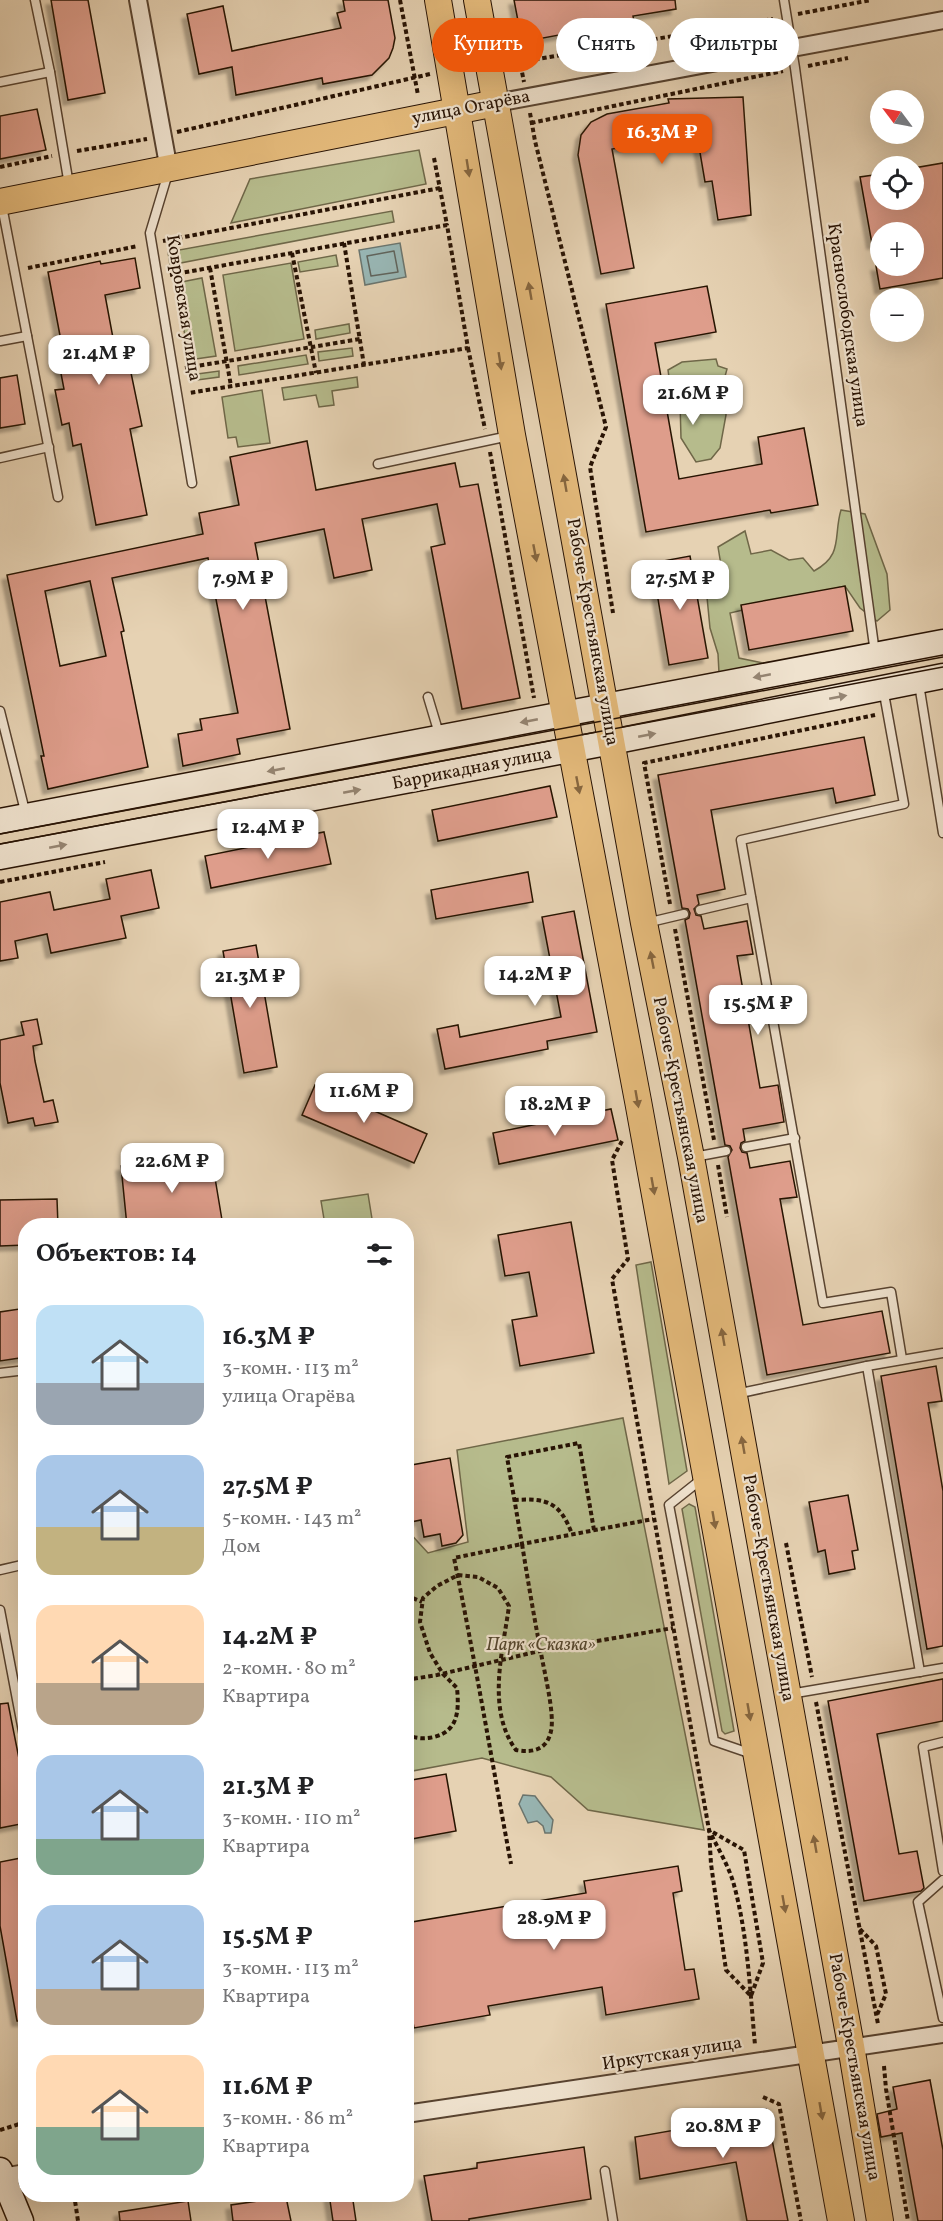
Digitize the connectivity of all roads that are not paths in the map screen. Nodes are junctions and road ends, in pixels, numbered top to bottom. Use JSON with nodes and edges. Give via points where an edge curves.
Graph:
{"nodes":[{"id":1,"x":35,"y":0,"type":"edge"},
{"id":2,"x":138,"y":0,"type":"edge"},
{"id":3,"x":438,"y":0,"type":"edge"},
{"id":4,"x":477,"y":0,"type":"edge"},
{"id":5,"x":784,"y":0,"type":"edge"},
{"id":6,"x":787,"y":18,"type":"edge"},
{"id":7,"x":943,"y":20,"type":"edge"},
{"id":8,"x":799,"y":47,"type":"edge"},
{"id":9,"x":669,"y":71,"type":"edge"},
{"id":10,"x":50,"y":72,"type":"junction"},
{"id":11,"x":796,"y":72,"type":"edge"},
{"id":12,"x":0,"y":82,"type":"edge"},
{"id":13,"x":496,"y":103,"type":"junction"},
{"id":14,"x":458,"y":111,"type":"junction"},
{"id":15,"x":169,"y":170,"type":"junction"},
{"id":16,"x":70,"y":189,"type":"junction"},
{"id":17,"x":1,"y":202,"type":"edge"},
{"id":18,"x":27,"y":336,"type":"junction"},
{"id":19,"x":0,"y":341,"type":"edge"},
{"id":20,"x":500,"y":438,"type":"junction"},
{"id":21,"x":49,"y":447,"type":"junction"},
{"id":22,"x":0,"y":458,"type":"edge"},
{"id":23,"x":378,"y":465,"type":"dead end"},
{"id":24,"x":192,"y":483,"type":"dead end"},
{"id":25,"x":58,"y":497,"type":"dead end"},
{"id":26,"x":943,"y":642,"type":"edge"},
{"id":27,"x":875,"y":654,"type":"junction"},
{"id":28,"x":943,"y":676,"type":"edge"},
{"id":29,"x":918,"y":681,"type":"junction"},
{"id":30,"x":883,"y":688,"type":"junction"},
{"id":31,"x":428,"y":697,"type":"dead end"},
{"id":32,"x":606,"y":706,"type":"junction"},
{"id":33,"x":0,"y":711,"type":"edge"},
{"id":34,"x":565,"y":714,"type":"junction"},
{"id":35,"x":440,"y":738,"type":"junction"},
{"id":36,"x":612,"y":742,"type":"junction"},
{"id":37,"x":572,"y":750,"type":"junction"},
{"id":38,"x":26,"y":816,"type":"junction"},
{"id":39,"x":0,"y":821,"type":"edge"},
{"id":40,"x":943,"y":833,"type":"edge"},
{"id":41,"x":0,"y":857,"type":"edge"},
{"id":42,"x":752,"y":898,"type":"junction"},
{"id":43,"x":700,"y":910,"type":"dead end"},
{"id":44,"x":684,"y":914,"type":"dead end"},
{"id":45,"x":645,"y":923,"type":"junction"},
{"id":46,"x":795,"y":1138,"type":"junction"},
{"id":47,"x":746,"y":1147,"type":"dead end"},
{"id":48,"x":726,"y":1151,"type":"dead end"},
{"id":49,"x":691,"y":1157,"type":"junction"},
{"id":50,"x":943,"y":1353,"type":"edge"},
{"id":51,"x":902,"y":1359,"type":"junction"},
{"id":52,"x":867,"y":1366,"type":"junction"},
{"id":53,"x":18,"y":1371,"type":"edge"},
{"id":54,"x":0,"y":1374,"type":"edge"},
{"id":55,"x":734,"y":1395,"type":"junction"},
{"id":56,"x":706,"y":1476,"type":"junction"},
{"id":57,"x":18,"y":1566,"type":"edge"},
{"id":58,"x":0,"y":1570,"type":"edge"},
{"id":59,"x":0,"y":1610,"type":"edge"},
{"id":60,"x":943,"y":1668,"type":"edge"},
{"id":61,"x":920,"y":1672,"type":"junction"},
{"id":62,"x":788,"y":1695,"type":"junction"},
{"id":63,"x":18,"y":1705,"type":"edge"},
{"id":64,"x":943,"y":1742,"type":"edge"},
{"id":65,"x":757,"y":1756,"type":"junction"},
{"id":66,"x":943,"y":1871,"type":"edge"},
{"id":67,"x":943,"y":1880,"type":"edge"},
{"id":68,"x":943,"y":2018,"type":"edge"},
{"id":69,"x":943,"y":2034,"type":"edge"},
{"id":70,"x":851,"y":2046,"type":"junction"},
{"id":71,"x":811,"y":2053,"type":"junction"},
{"id":72,"x":414,"y":2113,"type":"edge"},
{"id":73,"x":605,"y":2171,"type":"dead end"},
{"id":74,"x":7,"y":2174,"type":"edge"},
{"id":75,"x":21,"y":2221,"type":"edge"},
{"id":76,"x":613,"y":2221,"type":"edge"},
{"id":77,"x":841,"y":2221,"type":"edge"},
{"id":78,"x":880,"y":2221,"type":"edge"}],
"edges":[{"from":1,"to":10,"type":"lane"},
{"from":2,"to":15,"type":"street","name":"Ковровская улица"},
{"from":3,"to":14,"type":"main road"},
{"from":4,"to":13,"type":"main road","name":"Рабоче-Крестьянская улица"},
{"from":5,"to":6,"type":"lane","name":"Краснослободская улица"},
{"from":7,"to":8,"type":"street","name":"улица Огарёва"},
{"from":9,"to":13,"type":"street","name":"улица Огарёва"},
{"from":10,"to":12,"type":"lane"},
{"from":10,"to":16,"type":"lane"},
{"from":11,"to":27,"type":"lane","name":"Краснослободская улица"},
{"from":13,"to":14,"type":"main road","name":"улица Огарёва"},
{"from":32,"to":13,"type":"main road","name":"Рабоче-Крестьянская улица","one_way":true},
{"from":14,"to":15,"type":"main road","name":"улица Огарёва"},
{"from":14,"to":20,"type":"main road","one_way":true},
{"from":15,"to":16,"type":"main road","name":"улица Огарёва"},
{"from":15,"to":24,"type":"lane","name":"Ковровская улица","via":[[150,233]]},
{"from":16,"to":17,"type":"main road","name":"улица Огарёва"},
{"from":17,"to":18,"type":"lane"},
{"from":18,"to":19,"type":"lane"},
{"from":18,"to":21,"type":"lane"},
{"from":20,"to":23,"type":"lane"},
{"from":20,"to":34,"type":"main road","one_way":true},
{"from":21,"to":22,"type":"lane"},
{"from":21,"to":25,"type":"lane"},
{"from":26,"to":27,"type":"street","name":"Баррикадная улица"},
{"from":27,"to":30,"type":"street"},
{"from":27,"to":32,"type":"street","name":"Баррикадная улица","one_way":true},
{"from":28,"to":29,"type":"street","name":"Баррикадная улица"},
{"from":29,"to":30,"type":"street","name":"Баррикадная улица"},
{"from":29,"to":40,"type":"lane"},
{"from":36,"to":30,"type":"street","name":"Баррикадная улица","one_way":true},
{"from":30,"to":42,"type":"lane","via":[[904,804],[741,840]]},
{"from":31,"to":35,"type":"lane"},
{"from":32,"to":34,"type":"street","name":"Баррикадная улица"},
{"from":32,"to":36,"type":"main road","name":"Рабоче-Крестьянская улица"},
{"from":33,"to":38,"type":"lane"},
{"from":34,"to":35,"type":"street","name":"Баррикадная улица","one_way":true},
{"from":34,"to":37,"type":"main road"},
{"from":35,"to":38,"type":"street","name":"Баррикадная улица","one_way":true},
{"from":36,"to":37,"type":"street","name":"Баррикадная улица"},
{"from":36,"to":45,"type":"main road","name":"Рабоче-Крестьянская улица"},
{"from":41,"to":37,"type":"street","name":"Баррикадная улица","one_way":true},
{"from":37,"to":56,"type":"main road","one_way":true},
{"from":38,"to":39,"type":"street","name":"Баррикадная улица"},
{"from":42,"to":43,"type":"lane"},
{"from":42,"to":46,"type":"lane"},
{"from":44,"to":45,"type":"lane"},
{"from":49,"to":45,"type":"main road","name":"Рабоче-Крестьянская улица","one_way":true},
{"from":46,"to":47,"type":"lane"},
{"from":46,"to":51,"type":"lane","via":[[823,1303],[891,1292]]},
{"from":48,"to":49,"type":"lane"},
{"from":55,"to":49,"type":"main road","name":"Рабоче-Крестьянская улица","one_way":true},
{"from":50,"to":51,"type":"lane"},
{"from":51,"to":52,"type":"lane"},
{"from":52,"to":55,"type":"lane"},
{"from":52,"to":61,"type":"lane"},
{"from":53,"to":54,"type":"lane"},
{"from":62,"to":55,"type":"main road","name":"Рабоче-Крестьянская улица","one_way":true},
{"from":56,"to":65,"type":"main road","one_way":true},
{"from":56,"to":65,"type":"lane","via":[[669,1505],[714,1741]]},
{"from":57,"to":58,"type":"lane"},
{"from":59,"to":63,"type":"lane"},
{"from":60,"to":61,"type":"lane"},
{"from":61,"to":62,"type":"lane"},
{"from":70,"to":62,"type":"main road","name":"Рабоче-Крестьянская улица","one_way":true},
{"from":64,"to":66,"type":"lane","via":[[923,1747]]},
{"from":65,"to":71,"type":"main road","one_way":true},
{"from":67,"to":68,"type":"lane","via":[[918,1902]]},
{"from":69,"to":70,"type":"street","name":"Иркутская улица"},
{"from":70,"to":71,"type":"street","name":"Иркутская улица"},
{"from":70,"to":78,"type":"main road","name":"Рабоче-Крестьянская улица"},
{"from":71,"to":72,"type":"street","name":"Иркутская улица"},
{"from":71,"to":77,"type":"main road","one_way":true},
{"from":73,"to":76,"type":"lane"},
{"from":74,"to":75,"type":"street"}]}
